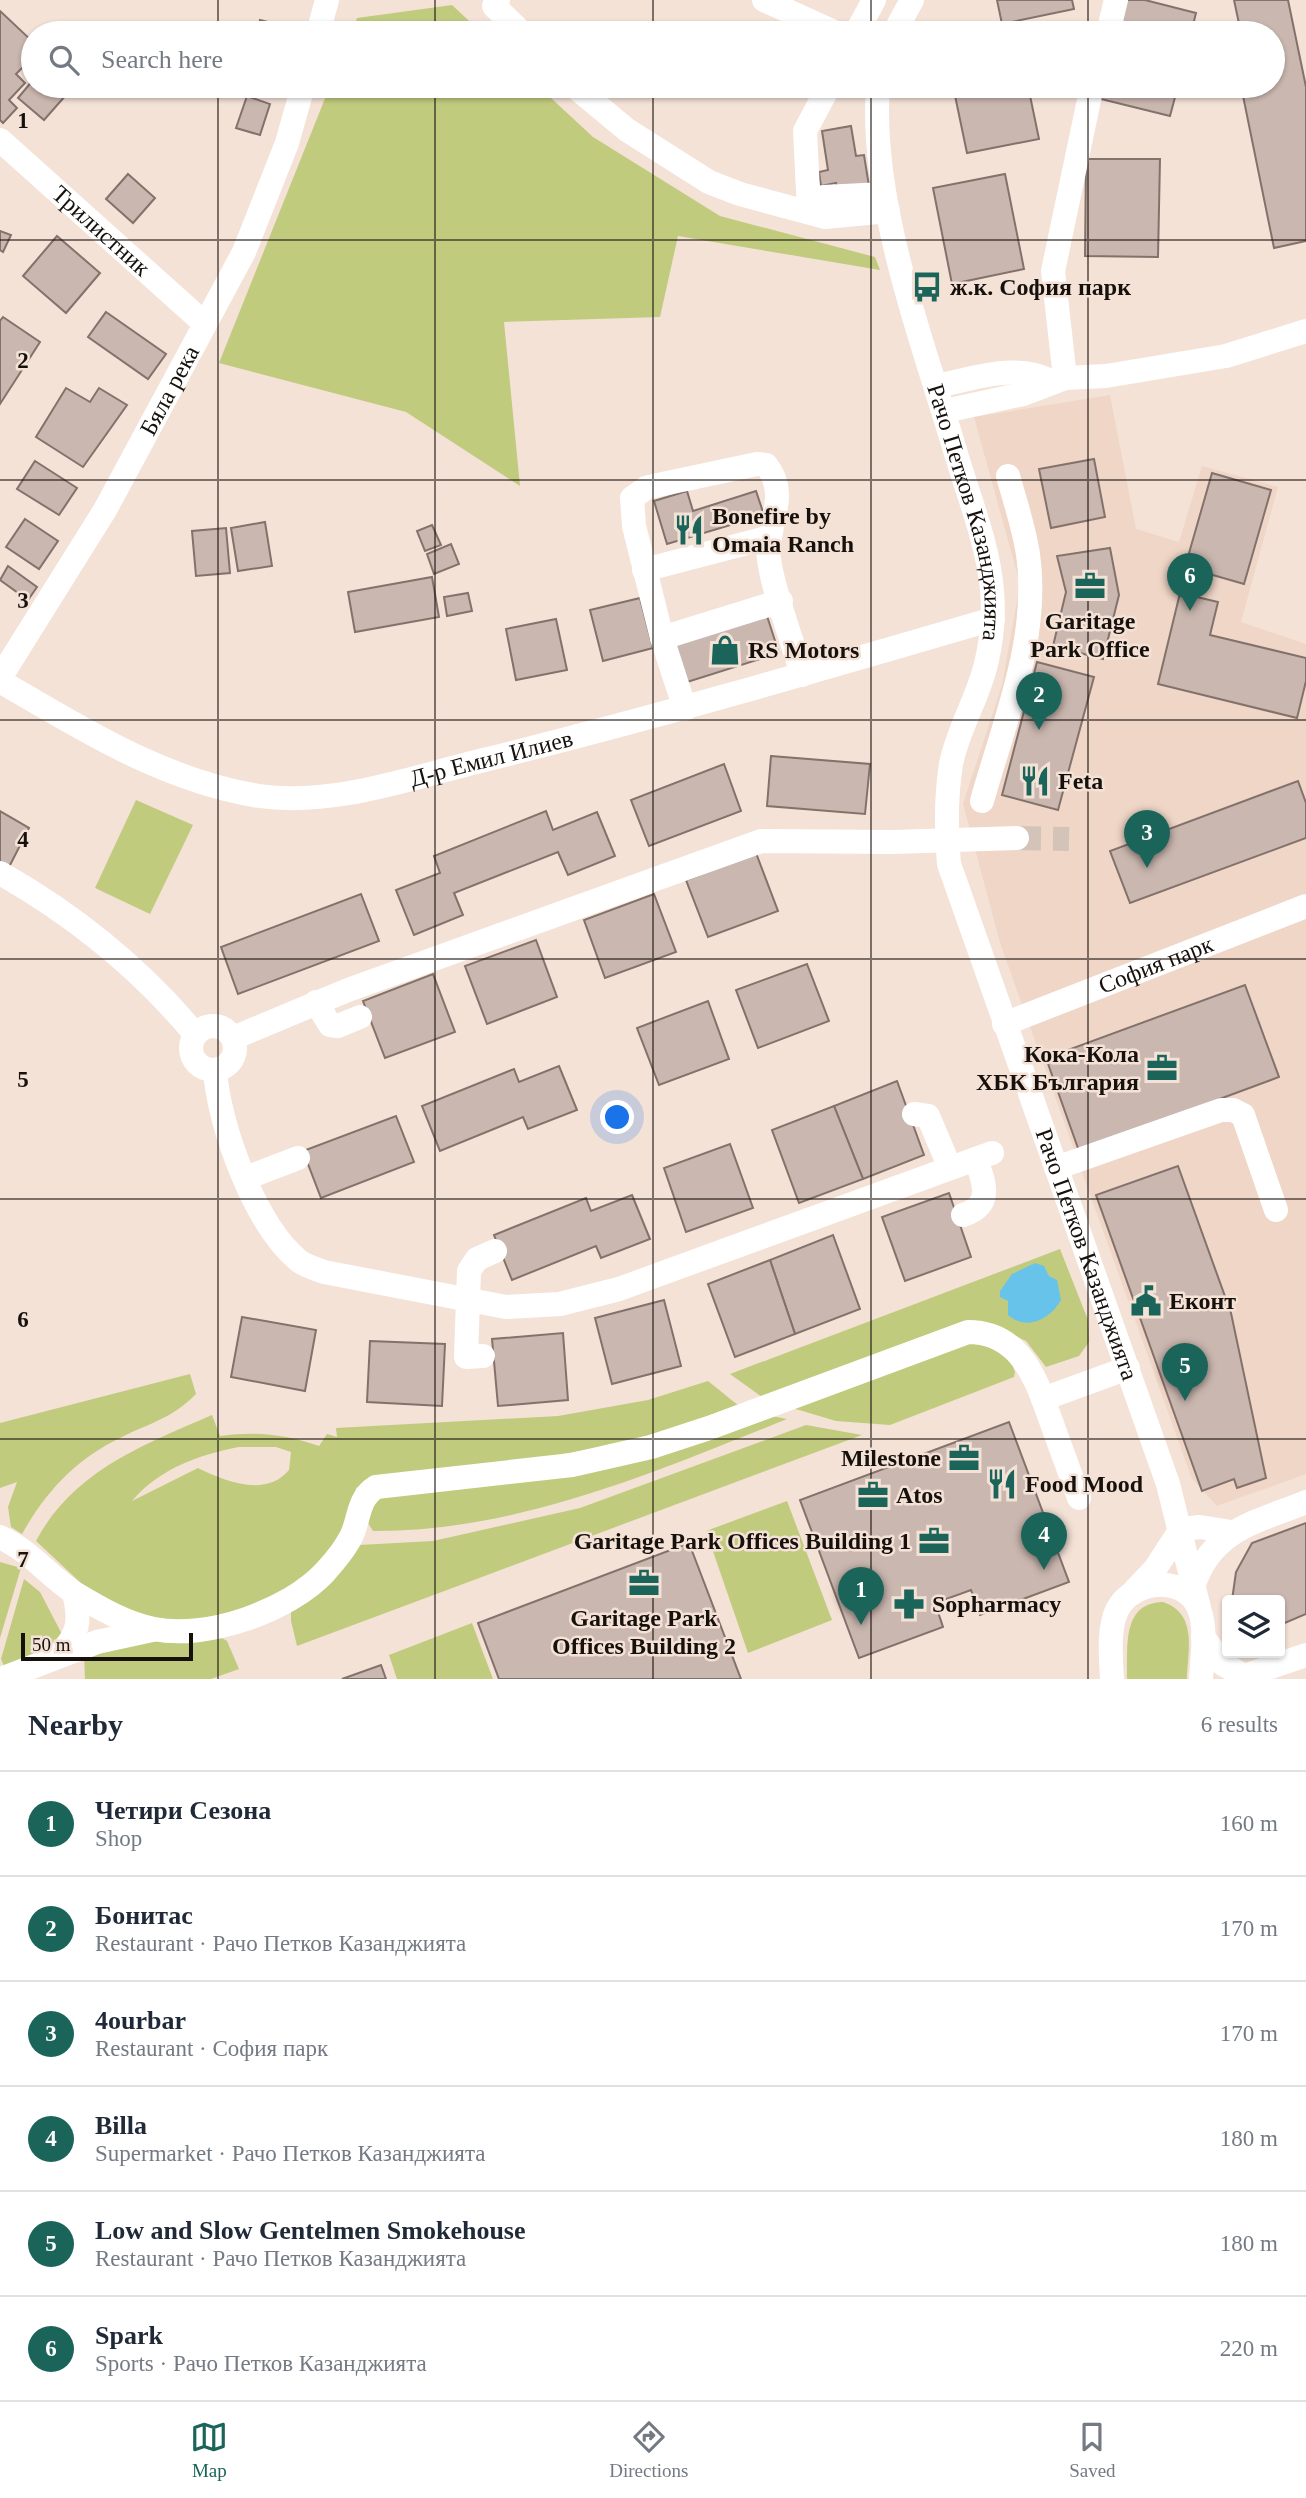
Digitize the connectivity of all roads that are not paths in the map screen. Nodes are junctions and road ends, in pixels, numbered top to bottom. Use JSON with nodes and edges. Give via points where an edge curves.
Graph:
{"nodes":[{"id":1,"x":327,"y":0,"type":"edge"},
{"id":2,"x":498,"y":0,"type":"edge"},
{"id":3,"x":764,"y":0,"type":"edge"},
{"id":4,"x":874,"y":0,"type":"edge"},
{"id":5,"x":912,"y":0,"type":"edge"},
{"id":6,"x":1116,"y":0,"type":"edge"},
{"id":7,"x":321,"y":21,"type":"edge"},
{"id":8,"x":510,"y":21,"type":"edge"},
{"id":9,"x":810,"y":21,"type":"edge"},
{"id":10,"x":863,"y":21,"type":"edge"},
{"id":11,"x":901,"y":21,"type":"edge"},
{"id":12,"x":1111,"y":21,"type":"edge"},
{"id":13,"x":300,"y":98,"type":"edge"},
{"id":14,"x":588,"y":98,"type":"edge"},
{"id":15,"x":823,"y":98,"type":"edge"},
{"id":16,"x":878,"y":98,"type":"edge"},
{"id":17,"x":1089,"y":98,"type":"edge"},
{"id":18,"x":0,"y":140,"type":"edge"},
{"id":19,"x":886,"y":203,"type":"junction"},
{"id":20,"x":810,"y":211,"type":"junction"},
{"id":21,"x":204,"y":323,"type":"junction"},
{"id":22,"x":1306,"y":331,"type":"edge"},
{"id":23,"x":1058,"y":380,"type":"junction"},
{"id":24,"x":937,"y":386,"type":"junction"},
{"id":25,"x":945,"y":411,"type":"junction"},
{"id":26,"x":1008,"y":476,"type":"dead end"},
{"id":27,"x":770,"y":537,"type":"junction"},
{"id":28,"x":1028,"y":555,"type":"junction"},
{"id":29,"x":987,"y":563,"type":"junction"},
{"id":30,"x":644,"y":570,"type":"junction"},
{"id":31,"x":781,"y":601,"type":"junction"},
{"id":32,"x":993,"y":619,"type":"junction"},
{"id":33,"x":662,"y":638,"type":"junction"},
{"id":34,"x":7,"y":651,"type":"edge"},
{"id":35,"x":802,"y":675,"type":"junction"},
{"id":36,"x":0,"y":680,"type":"edge"},
{"id":37,"x":685,"y":709,"type":"junction"},
{"id":38,"x":982,"y":801,"type":"dead end"},
{"id":39,"x":1017,"y":838,"type":"tunnel mouth"},
{"id":40,"x":947,"y":841,"type":"junction"},
{"id":41,"x":0,"y":873,"type":"edge"},
{"id":42,"x":1306,"y":906,"type":"edge"},
{"id":43,"x":316,"y":1002,"type":"junction"},
{"id":44,"x":360,"y":1017,"type":"dead end"},
{"id":45,"x":1004,"y":1024,"type":"junction"},
{"id":46,"x":195,"y":1034,"type":"junction"},
{"id":47,"x":233,"y":1038,"type":"junction"},
{"id":48,"x":215,"y":1071,"type":"junction"},
{"id":49,"x":914,"y":1114,"type":"dead end"},
{"id":50,"x":298,"y":1158,"type":"dead end"},
{"id":51,"x":950,"y":1168,"type":"junction"},
{"id":52,"x":1056,"y":1168,"type":"junction"},
{"id":53,"x":246,"y":1178,"type":"junction"},
{"id":54,"x":1276,"y":1210,"type":"dead end"},
{"id":55,"x":963,"y":1215,"type":"dead end"},
{"id":56,"x":495,"y":1251,"type":"dead end"},
{"id":57,"x":467,"y":1299,"type":"junction"},
{"id":58,"x":466,"y":1357,"type":"dead end"},
{"id":59,"x":1128,"y":1368,"type":"junction"},
{"id":60,"x":1043,"y":1399,"type":"junction"},
{"id":61,"x":1079,"y":1498,"type":"dead end"},
{"id":62,"x":1306,"y":1502,"type":"edge"},
{"id":63,"x":1181,"y":1529,"type":"junction"},
{"id":64,"x":1231,"y":1532,"type":"junction"},
{"id":65,"x":0,"y":1537,"type":"edge"},
{"id":66,"x":1194,"y":1584,"type":"junction"},
{"id":67,"x":1135,"y":1591,"type":"junction"},
{"id":68,"x":74,"y":1593,"type":"junction"},
{"id":69,"x":1199,"y":1608,"type":"junction"},
{"id":70,"x":156,"y":1630,"type":"junction"},
{"id":71,"x":1203,"y":1637,"type":"junction"},
{"id":72,"x":1306,"y":1655,"type":"edge"},
{"id":73,"x":57,"y":1656,"type":"junction"},
{"id":74,"x":1111,"y":1678,"type":"edge"},
{"id":75,"x":1,"y":1679,"type":"edge"},
{"id":76,"x":1201,"y":1679,"type":"edge"}],
"edges":[{"from":1,"to":7,"type":"street"},
{"from":2,"to":8,"type":"street","via":[[494,6]]},
{"from":3,"to":9,"type":"street"},
{"from":4,"to":10,"type":"street"},
{"from":5,"to":11,"type":"street"},
{"from":6,"to":12,"type":"street"},
{"from":13,"to":21,"type":"street","name":"Бяла река","via":[[288,143],[244,252]]},
{"from":14,"to":20,"type":"street","via":[[627,130],[709,182]]},
{"from":15,"to":20,"type":"street","via":[[805,131]]},
{"from":16,"to":19,"type":"street","name":"Рачо Петков Казанджията","via":[[878,152]]},
{"from":17,"to":23,"type":"street","via":[[1053,271]]},
{"from":18,"to":21,"type":"street","name":"Трилистник"},
{"from":19,"to":20,"type":"street","via":[[823,197]]},
{"from":19,"to":24,"type":"street","name":"Рачо Петков Казанджията"},
{"from":21,"to":34,"type":"street","name":"Бяла река","via":[[105,510]]},
{"from":22,"to":23,"type":"street","via":[[1226,356]]},
{"from":23,"to":24,"type":"street","via":[[1013,370]]},
{"from":23,"to":25,"type":"street","via":[[1023,394]]},
{"from":24,"to":25,"type":"street","name":"Рачо Петков Казанджията"},
{"from":25,"to":29,"type":"street","name":"Рачо Петков Казанджията"},
{"from":26,"to":28,"type":"street"},
{"from":27,"to":30,"type":"street"},
{"from":27,"to":30,"type":"street","via":[[778,507],[776,485],[766,466],[757,464],[646,488],[632,498]]},
{"from":27,"to":31,"type":"street","via":[[769,560]]},
{"from":28,"to":29,"type":"street"},
{"from":28,"to":38,"type":"street","via":[[1029,597],[1017,684]]},
{"from":29,"to":32,"type":"street","name":"Рачо Петков Казанджията"},
{"from":30,"to":33,"type":"street"},
{"from":31,"to":33,"type":"street"},
{"from":31,"to":35,"type":"street"},
{"from":32,"to":35,"type":"street","name":"Д-р Емил Илиев"},
{"from":32,"to":40,"type":"street","name":"Рачо Петков Казанджията","via":[[986,665],[951,763]]},
{"from":33,"to":37,"type":"street"},
{"from":34,"to":36,"type":"street","name":"Бяла река"},
{"from":35,"to":37,"type":"street","name":"Д-р Емил Илиев"},
{"from":36,"to":37,"type":"street","name":"Д-р Емил Илиев","via":[[174,774],[263,796],[317,796],[370,788]]},
{"from":39,"to":40,"type":"street"},
{"from":40,"to":43,"type":"street","via":[[761,841]]},
{"from":40,"to":45,"type":"street","name":"Рачо Петков Казанджията","via":[[948,864]]},
{"from":41,"to":46,"type":"street","via":[[46,899],[148,980]]},
{"from":42,"to":45,"type":"street","name":"София парк"},
{"from":43,"to":44,"type":"street","via":[[330,1025]]},
{"from":43,"to":47,"type":"street"},
{"from":45,"to":52,"type":"street","name":"Рачо Петков Казанджията"},
{"from":46,"to":47,"type":"street","via":[[202,1028],[220,1027]]},
{"from":46,"to":48,"type":"street","via":[[190,1050],[193,1059],[198,1066]]},
{"from":47,"to":48,"type":"street","via":[[230,1063]]},
{"from":48,"to":53,"type":"street","via":[[221,1117]]},
{"from":49,"to":51,"type":"street","via":[[928,1116]]},
{"from":50,"to":53,"type":"street"},
{"from":51,"to":55,"type":"street","via":[[984,1156],[985,1199]]},
{"from":51,"to":57,"type":"street","via":[[619,1289],[531,1307]]},
{"from":52,"to":54,"type":"street","via":[[1221,1110],[1233,1110],[1243,1115]]},
{"from":52,"to":59,"type":"street","name":"Рачо Петков Казанджията"},
{"from":53,"to":57,"type":"street","via":[[268,1226],[301,1262],[324,1272]]},
{"from":56,"to":57,"type":"street","via":[[471,1265]]},
{"from":57,"to":58,"type":"street"},
{"from":59,"to":60,"type":"street"},
{"from":59,"to":63,"type":"street","name":"Рачо Петков Казанджията"},
{"from":60,"to":61,"type":"street"},
{"from":60,"to":70,"type":"street","via":[[1028,1363],[1010,1345],[983,1332],[955,1335],[709,1428],[624,1454],[525,1471],[376,1487],[361,1502],[350,1539],[309,1587],[269,1610],[227,1624]]},
{"from":62,"to":64,"type":"street"},
{"from":63,"to":64,"type":"street"},
{"from":63,"to":66,"type":"street","name":"Рачо Петков Казанджията"},
{"from":63,"to":67,"type":"street"},
{"from":64,"to":66,"type":"street","via":[[1210,1553]]},
{"from":65,"to":68,"type":"street","via":[[36,1558]]},
{"from":66,"to":69,"type":"street","name":"Рачо Петков Казанджията"},
{"from":67,"to":69,"type":"street","via":[[1165,1584],[1186,1593]]},
{"from":67,"to":74,"type":"street","via":[[1114,1620]]},
{"from":68,"to":70,"type":"street"},
{"from":68,"to":73,"type":"street","via":[[78,1628],[72,1642]]},
{"from":69,"to":71,"type":"street","name":"Рачо Петков Казанджията"},
{"from":70,"to":73,"type":"street","via":[[134,1632]]},
{"from":71,"to":72,"type":"street","via":[[1223,1664],[1244,1676]]},
{"from":71,"to":76,"type":"street","name":"Рачо Петков Казанджията"},
{"from":73,"to":75,"type":"street"}]}
